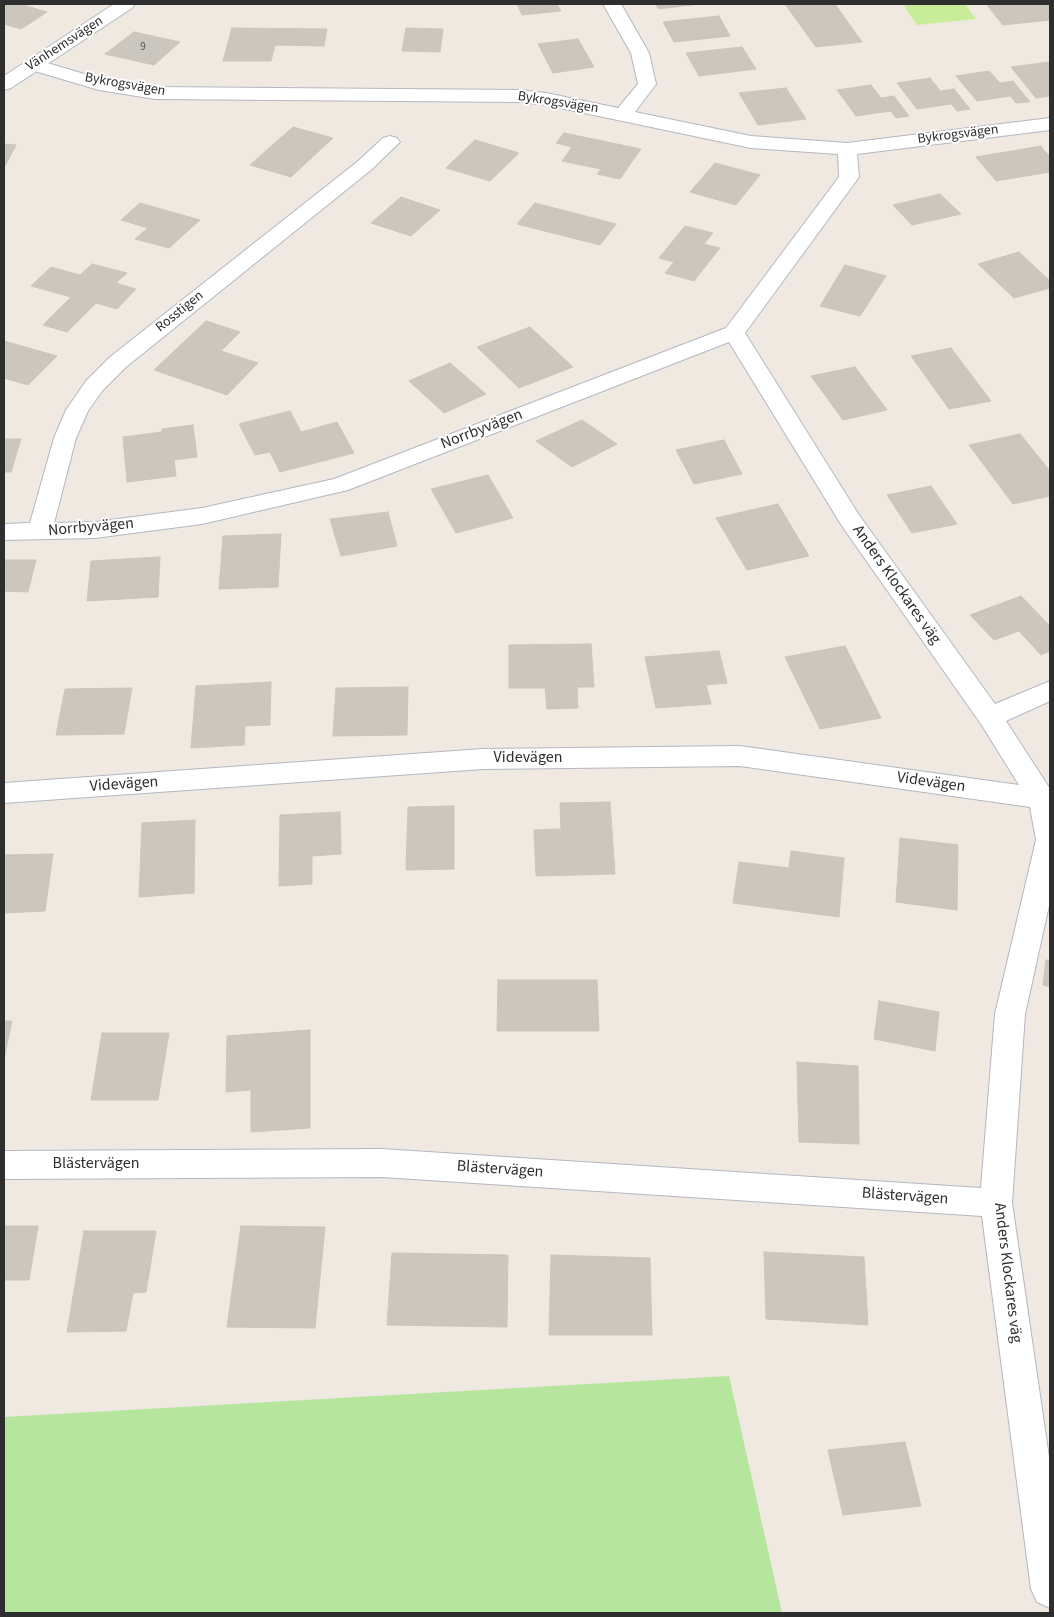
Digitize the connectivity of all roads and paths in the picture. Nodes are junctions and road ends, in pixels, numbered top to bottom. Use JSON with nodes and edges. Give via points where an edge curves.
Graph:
{"nodes":[{"id":1,"x":126,"y":4,"type":"edge"},
{"id":2,"x":612,"y":4,"type":"edge"},
{"id":3,"x":34,"y":64,"type":"junction"},
{"id":4,"x":4,"y":84,"type":"edge"},
{"id":5,"x":623,"y":114,"type":"junction"},
{"id":6,"x":1050,"y":124,"type":"edge"},
{"id":7,"x":390,"y":142,"type":"dead end"},
{"id":8,"x":847,"y":149,"type":"junction"},
{"id":9,"x":734,"y":333,"type":"junction"},
{"id":10,"x":4,"y":532,"type":"edge"},
{"id":11,"x":40,"y":532,"type":"junction"},
{"id":12,"x":1050,"y":690,"type":"edge"},
{"id":13,"x":990,"y":718,"type":"junction"},
{"id":14,"x":4,"y":794,"type":"edge"},
{"id":15,"x":1046,"y":800,"type":"edge"},
{"id":16,"x":1050,"y":840,"type":"edge"},
{"id":17,"x":4,"y":1165,"type":"edge"},
{"id":18,"x":996,"y":1203,"type":"junction"},
{"id":19,"x":1050,"y":1589,"type":"edge"}],
"edges":[{"from":1,"to":3,"type":"street","name":"Vänhemsvägen"},
{"from":2,"to":5,"type":"street","via":[[640,53],[647,84]]},
{"from":3,"to":4,"type":"street","name":"Vänhemsvägen"},
{"from":3,"to":5,"type":"street","name":"Bykrogsvägen","via":[[99,84],[155,94],[521,96]]},
{"from":5,"to":8,"type":"street","name":"Bykrogsvägen","via":[[751,142]]},
{"from":6,"to":8,"type":"street","name":"Bykrogsvägen"},
{"from":7,"to":11,"type":"street","name":"Rosstigen","via":[[118,362],[94,386],[77,410],[65,438]]},
{"from":8,"to":9,"type":"street","via":[[849,177]]},
{"from":9,"to":11,"type":"street","name":"Norrbyvägen","via":[[340,485],[202,516],[95,530]]},
{"from":9,"to":13,"type":"street","name":"Anders Klockares väg","via":[[850,520]]},
{"from":10,"to":11,"type":"street","name":"Norrbyvägen"},
{"from":12,"to":13,"type":"street"},
{"from":13,"to":15,"type":"street","name":"Anders Klockares väg"},
{"from":14,"to":15,"type":"street","name":"Videvägen","via":[[483,758],[740,756]]},
{"from":15,"to":16,"type":"street","name":"Anders Klockares väg"},
{"from":16,"to":18,"type":"street","name":"Anders Klockares väg","via":[[1010,1014]]},
{"from":17,"to":18,"type":"street","name":"Blästervägen","via":[[382,1163]]},
{"from":18,"to":19,"type":"street","name":"Anders Klockares väg"}]}
